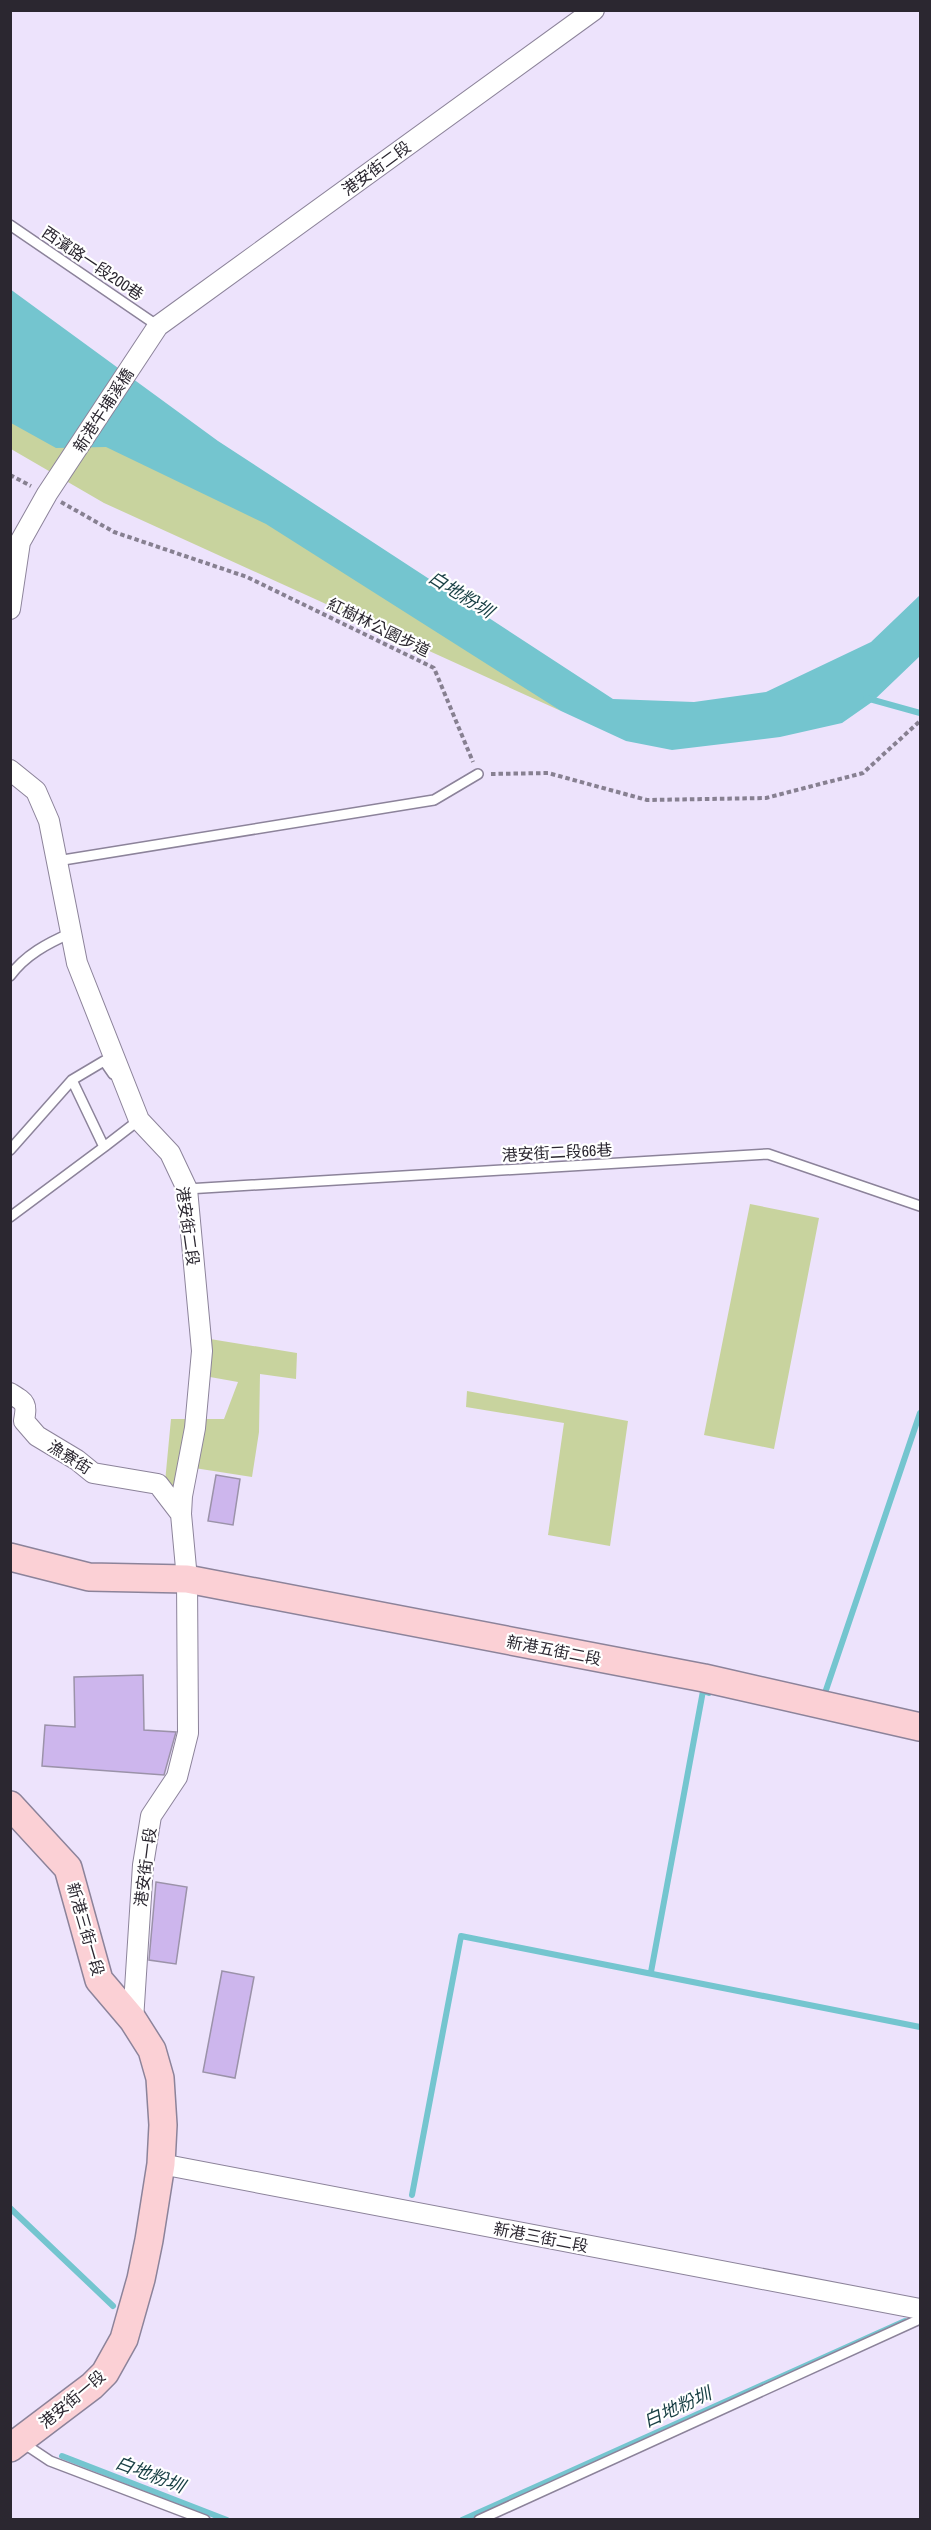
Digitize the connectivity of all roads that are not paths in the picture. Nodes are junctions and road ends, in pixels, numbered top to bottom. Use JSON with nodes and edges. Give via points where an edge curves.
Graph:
{"nodes":[{"id":1,"x":594,"y":10,"type":"edge"},
{"id":2,"x":10,"y":225,"type":"edge"},
{"id":3,"x":158,"y":326,"type":"junction"},
{"id":4,"x":10,"y":609,"type":"edge"},
{"id":5,"x":10,"y":770,"type":"edge"},
{"id":6,"x":478,"y":774,"type":"road end"},
{"id":7,"x":57,"y":861,"type":"junction"},
{"id":8,"x":71,"y":933,"type":"junction"},
{"id":9,"x":10,"y":976,"type":"edge"},
{"id":10,"x":72,"y":1080,"type":"junction"},
{"id":11,"x":130,"y":1098,"type":"junction"},
{"id":12,"x":139,"y":1120,"type":"junction"},
{"id":13,"x":104,"y":1147,"type":"junction"},
{"id":14,"x":10,"y":1150,"type":"edge"},
{"id":15,"x":187,"y":1189,"type":"junction"},
{"id":16,"x":921,"y":1206,"type":"edge"},
{"id":17,"x":10,"y":1217,"type":"edge"},
{"id":18,"x":10,"y":1393,"type":"edge"},
{"id":19,"x":181,"y":1514,"type":"junction"},
{"id":20,"x":10,"y":1557,"type":"edge"},
{"id":21,"x":187,"y":1579,"type":"junction"},
{"id":22,"x":921,"y":1728,"type":"edge"},
{"id":23,"x":10,"y":1805,"type":"edge"},
{"id":24,"x":133,"y":2020,"type":"junction"},
{"id":25,"x":161,"y":2164,"type":"junction"},
{"id":26,"x":921,"y":2309,"type":"edge"},
{"id":27,"x":921,"y":2319,"type":"edge"},
{"id":28,"x":16,"y":2445,"type":"edge"},
{"id":29,"x":205,"y":2520,"type":"edge"},
{"id":30,"x":479,"y":2520,"type":"edge"}],
"edges":[{"from":1,"to":3,"type":"street","name":"港安街二段"},
{"from":2,"to":3,"type":"lane","name":"西濱路一段200巷"},
{"from":3,"to":4,"type":"street","name":"新港牛埔溪橋","via":[[47,494],[20,542]]},
{"from":5,"to":7,"type":"street","name":"港安街二段","via":[[36,791],[49,821]]},
{"from":6,"to":7,"type":"lane","via":[[434,800]]},
{"from":7,"to":8,"type":"street","name":"港安街二段"},
{"from":8,"to":9,"type":"lane","via":[[40,949]]},
{"from":8,"to":11,"type":"street","name":"港安街二段","via":[[77,963]]},
{"from":10,"to":11,"type":"lane","via":[[104,1061]]},
{"from":10,"to":13,"type":"lane"},
{"from":10,"to":14,"type":"lane"},
{"from":11,"to":12,"type":"street","name":"港安街二段"},
{"from":12,"to":13,"type":"lane"},
{"from":12,"to":15,"type":"street","name":"港安街二段","via":[[170,1153]]},
{"from":13,"to":17,"type":"lane"},
{"from":15,"to":16,"type":"lane","name":"港安街二段66巷","via":[[768,1154]]},
{"from":15,"to":19,"type":"street","name":"港安街二段","via":[[202,1350]]},
{"from":18,"to":19,"type":"street","name":"漁寮街","via":[[23,1401],[24,1421],[37,1436],[93,1473],[158,1484]]},
{"from":19,"to":21,"type":"street","name":"港安街二段"},
{"from":20,"to":21,"type":"street","name":"新港五街二段","via":[[89,1577]]},
{"from":21,"to":22,"type":"street","name":"新港五街二段","via":[[704,1678]]},
{"from":21,"to":24,"type":"street","name":"港安街一段","via":[[188,1733],[177,1777],[151,1816],[143,1865]]},
{"from":23,"to":24,"type":"street","name":"新港三街一段","via":[[68,1868],[99,1980]]},
{"from":24,"to":25,"type":"street","name":"新港三街一段","via":[[152,2050],[160,2078]]},
{"from":25,"to":26,"type":"street","name":"新港三街二段"},
{"from":25,"to":28,"type":"street","name":"港安街一段","via":[[141,2279],[124,2339],[105,2373],[92,2386]]},
{"from":27,"to":30,"type":"lane"},
{"from":28,"to":29,"type":"lane"}]}
